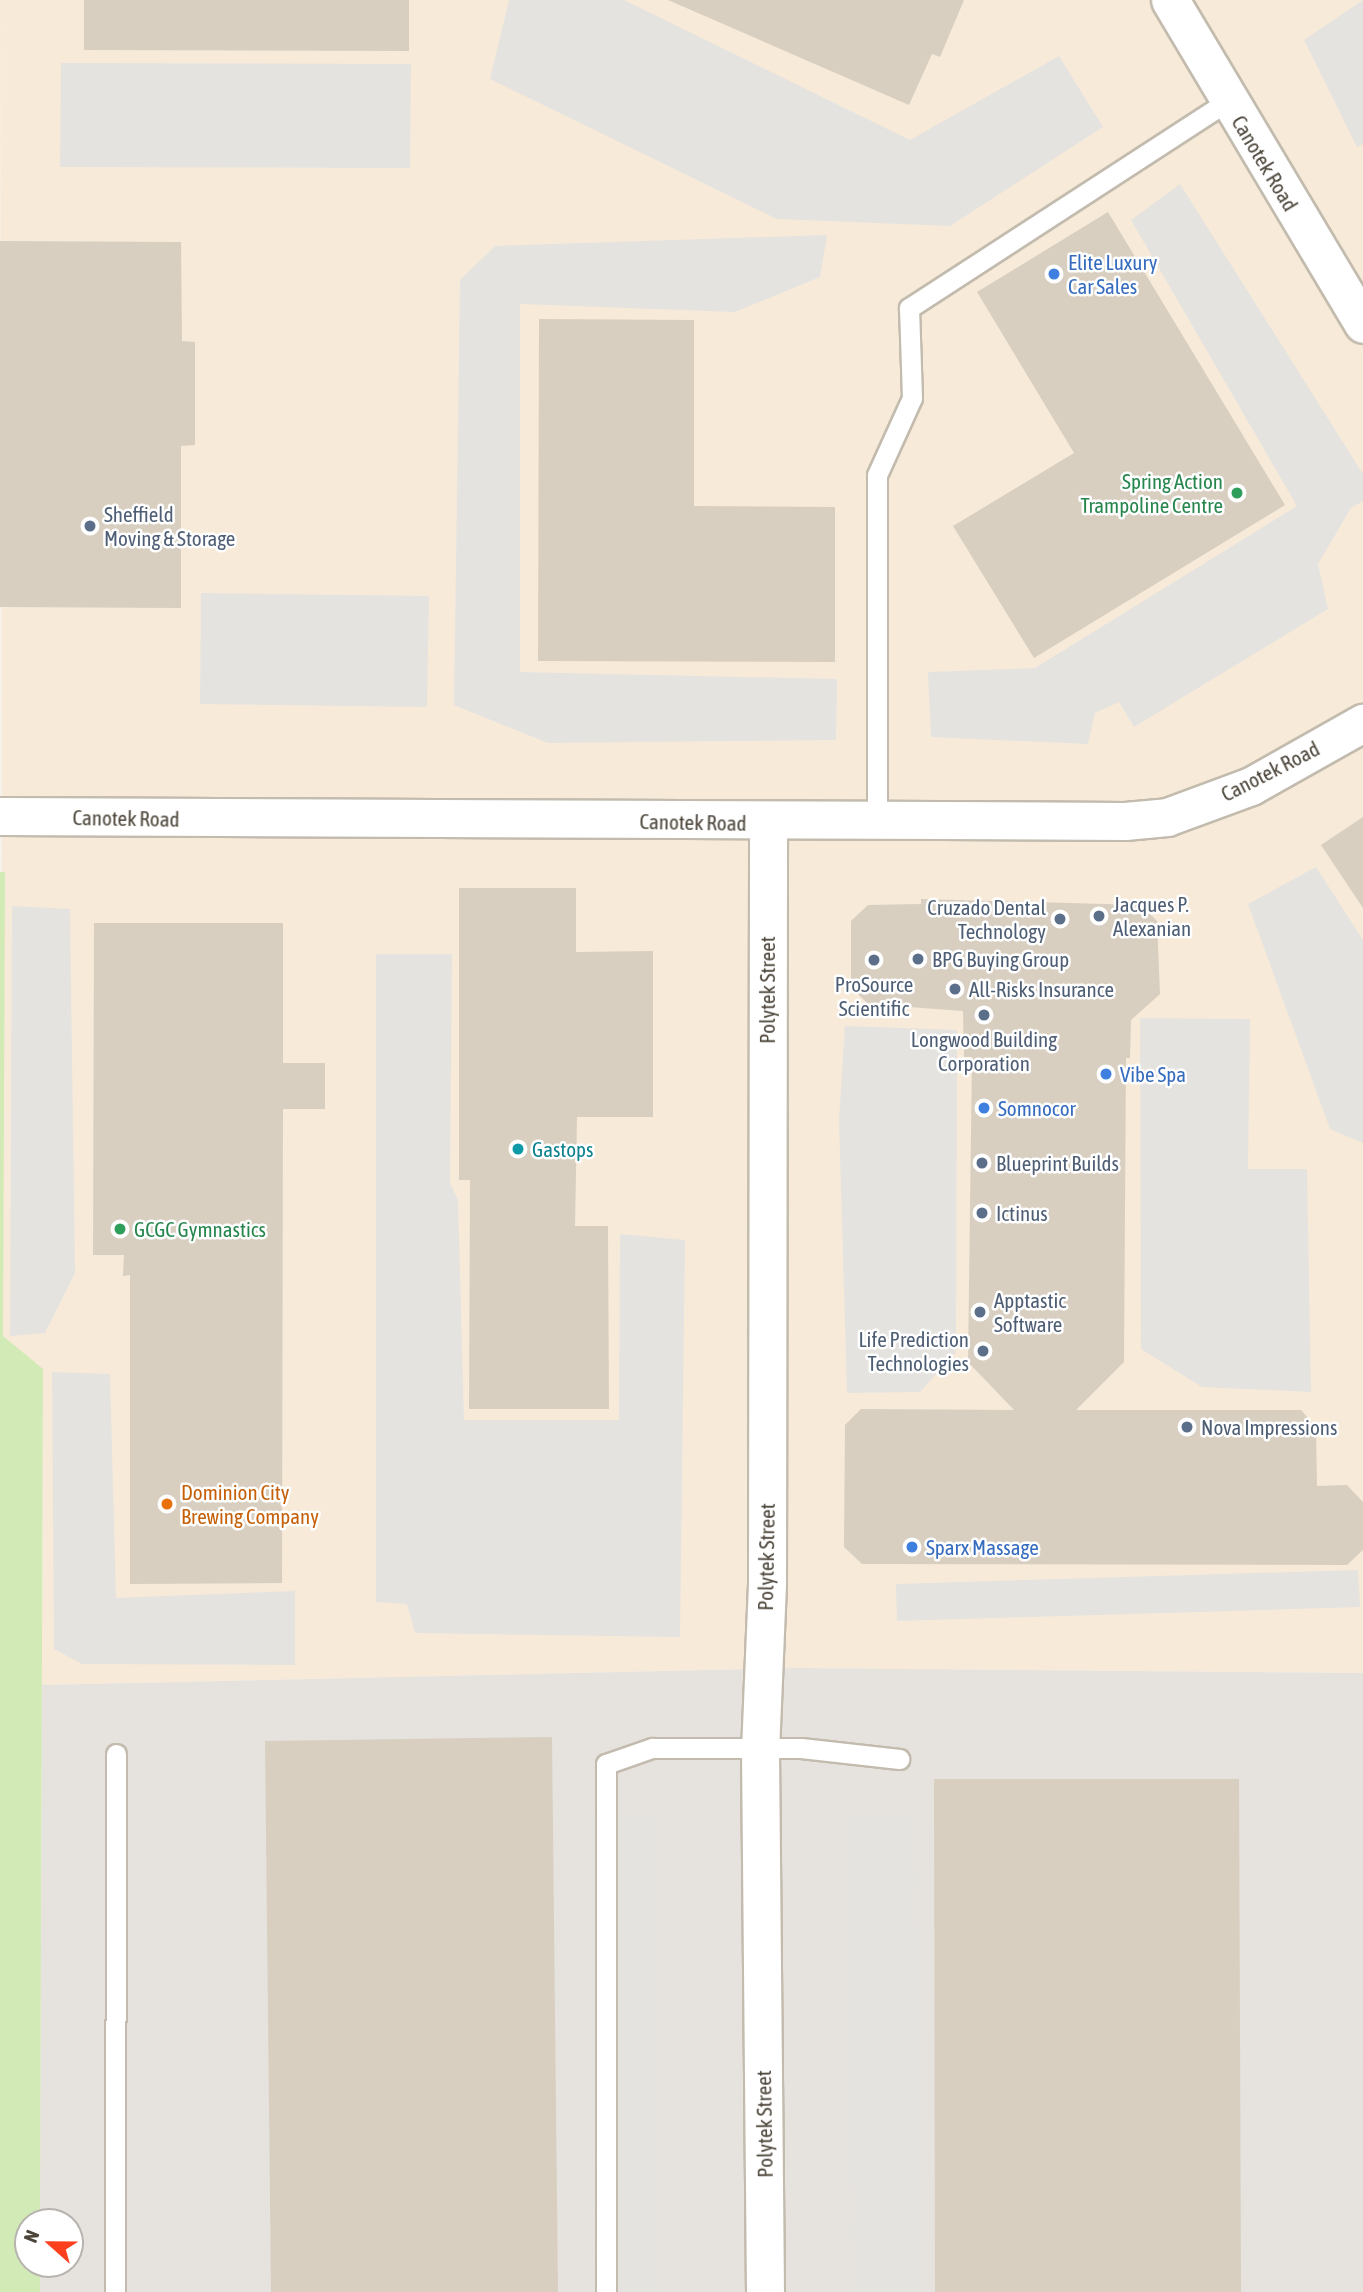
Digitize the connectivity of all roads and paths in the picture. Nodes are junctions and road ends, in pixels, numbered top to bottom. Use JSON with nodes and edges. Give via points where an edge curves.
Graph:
{"nodes":[{"id":1,"x":1170,"y":0,"type":"edge"},
{"id":2,"x":1228,"y":102,"type":"junction"},
{"id":3,"x":1363,"y":324,"type":"edge"},
{"id":4,"x":1363,"y":723,"type":"edge"},
{"id":5,"x":0,"y":816,"type":"edge"},
{"id":6,"x":877,"y":818,"type":"junction"},
{"id":7,"x":768,"y":823,"type":"junction"},
{"id":8,"x":760,"y":1751,"type":"junction"},
{"id":9,"x":116,"y":1755,"type":"dead end"},
{"id":10,"x":899,"y":1759,"type":"dead end"},
{"id":11,"x":115,"y":2292,"type":"edge"},
{"id":12,"x":606,"y":2292,"type":"edge"},
{"id":13,"x":765,"y":2292,"type":"edge"}],
"edges":[{"from":1,"to":2,"type":"street","name":"Canotek Road"},
{"from":2,"to":3,"type":"street","name":"Canotek Road"},
{"from":2,"to":6,"type":"lane","via":[[909,308],[912,398],[877,475]]},
{"from":4,"to":6,"type":"street","name":"Canotek Road","via":[[1251,786],[1167,817]]},
{"from":5,"to":7,"type":"street","name":"Canotek Road"},
{"from":6,"to":7,"type":"street","name":"Canotek Road"},
{"from":7,"to":8,"type":"street","name":"Polytek Street","via":[[767,1582]]},
{"from":8,"to":10,"type":"lane","via":[[801,1748]]},
{"from":8,"to":12,"type":"lane","via":[[652,1748],[606,1764]]},
{"from":8,"to":13,"type":"street","name":"Polytek Street"},
{"from":9,"to":11,"type":"lane"}]}
